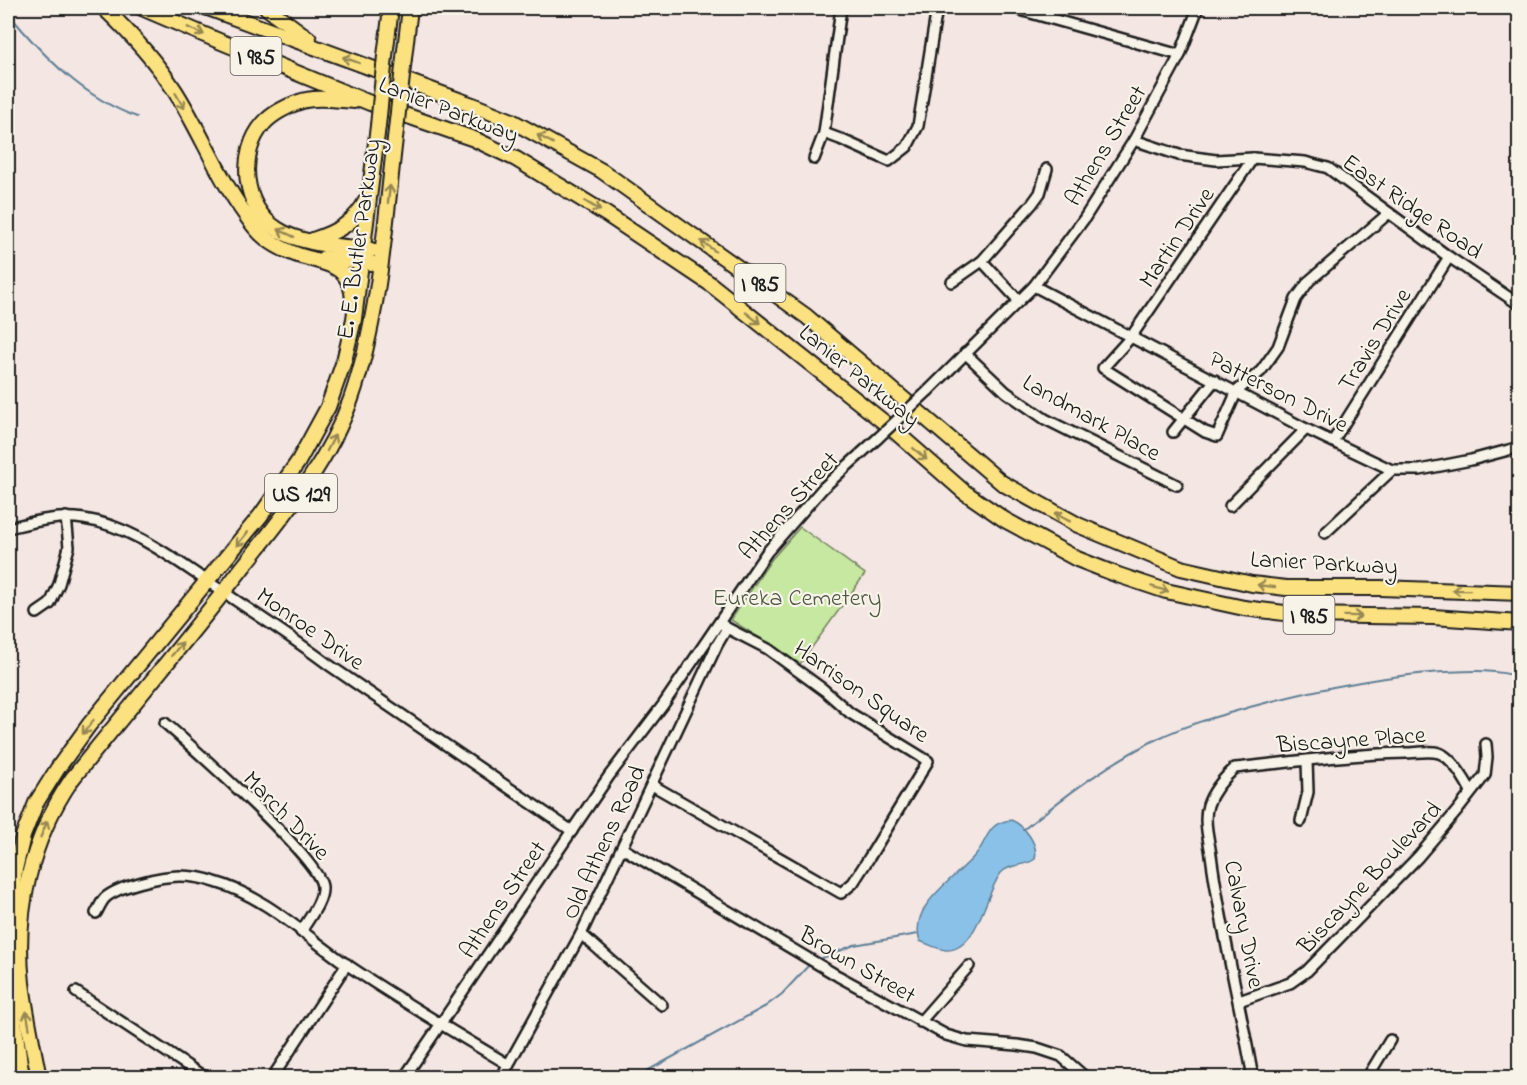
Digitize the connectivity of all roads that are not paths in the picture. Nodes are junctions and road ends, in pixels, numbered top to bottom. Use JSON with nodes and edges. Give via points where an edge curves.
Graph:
{"nodes":[{"id":1,"x":104,"y":8,"type":"edge"},
{"id":2,"x":142,"y":8,"type":"edge"},
{"id":3,"x":208,"y":8,"type":"edge"},
{"id":4,"x":267,"y":8,"type":"edge"},
{"id":5,"x":391,"y":8,"type":"edge"},
{"id":6,"x":410,"y":8,"type":"edge"},
{"id":7,"x":841,"y":8,"type":"edge"},
{"id":8,"x":937,"y":8,"type":"edge"},
{"id":9,"x":1013,"y":8,"type":"edge"},
{"id":10,"x":1198,"y":8,"type":"edge"},
{"id":11,"x":325,"y":51,"type":"junction"},
{"id":12,"x":1180,"y":55,"type":"junction"},
{"id":13,"x":370,"y":103,"type":"junction"},
{"id":14,"x":824,"y":134,"type":"junction"},
{"id":15,"x":1134,"y":140,"type":"junction"},
{"id":16,"x":1253,"y":158,"type":"junction"},
{"id":17,"x":814,"y":159,"type":"dead end"},
{"id":18,"x":1047,"y":169,"type":"dead end"},
{"id":19,"x":371,"y":192,"type":"junction"},
{"id":20,"x":1389,"y":213,"type":"junction"},
{"id":21,"x":311,"y":241,"type":"junction"},
{"id":22,"x":362,"y":255,"type":"junction"},
{"id":23,"x":1449,"y":257,"type":"junction"},
{"id":24,"x":307,"y":258,"type":"junction"},
{"id":25,"x":381,"y":258,"type":"junction"},
{"id":26,"x":982,"y":261,"type":"junction"},
{"id":27,"x":952,"y":282,"type":"dead end"},
{"id":28,"x":1034,"y":286,"type":"junction"},
{"id":29,"x":1019,"y":301,"type":"junction"},
{"id":30,"x":1520,"y":305,"type":"edge"},
{"id":31,"x":354,"y":319,"type":"junction"},
{"id":32,"x":1131,"y":338,"type":"junction"},
{"id":33,"x":965,"y":353,"type":"junction"},
{"id":34,"x":1215,"y":380,"type":"junction"},
{"id":35,"x":1237,"y":391,"type":"junction"},
{"id":36,"x":1183,"y":419,"type":"junction"},
{"id":37,"x":1306,"y":429,"type":"junction"},
{"id":38,"x":1173,"y":432,"type":"dead end"},
{"id":39,"x":1333,"y":441,"type":"junction"},
{"id":40,"x":1520,"y":447,"type":"edge"},
{"id":41,"x":1392,"y":470,"type":"junction"},
{"id":42,"x":1177,"y":485,"type":"dead end"},
{"id":43,"x":1230,"y":506,"type":"dead end"},
{"id":44,"x":66,"y":517,"type":"junction"},
{"id":45,"x":8,"y":528,"type":"edge"},
{"id":46,"x":1325,"y":533,"type":"dead end"},
{"id":47,"x":207,"y":581,"type":"junction"},
{"id":48,"x":224,"y":592,"type":"junction"},
{"id":49,"x":1520,"y":593,"type":"edge"},
{"id":50,"x":37,"y":614,"type":"dead end"},
{"id":51,"x":1520,"y":623,"type":"edge"},
{"id":52,"x":723,"y":625,"type":"junction"},
{"id":53,"x":165,"y":723,"type":"dead end"},
{"id":54,"x":1486,"y":744,"type":"dead end"},
{"id":55,"x":1307,"y":761,"type":"junction"},
{"id":56,"x":1221,"y":781,"type":"joint"},
{"id":57,"x":652,"y":785,"type":"junction"},
{"id":58,"x":1471,"y":791,"type":"junction"},
{"id":59,"x":1301,"y":821,"type":"dead end"},
{"id":60,"x":572,"y":831,"type":"junction"},
{"id":61,"x":622,"y":848,"type":"junction"},
{"id":62,"x":96,"y":913,"type":"dead end"},
{"id":63,"x":8,"y":927,"type":"edge"},
{"id":64,"x":301,"y":932,"type":"junction"},
{"id":65,"x":581,"y":934,"type":"junction"},
{"id":66,"x":347,"y":964,"type":"junction"},
{"id":67,"x":969,"y":966,"type":"dead end"},
{"id":68,"x":8,"y":977,"type":"edge"},
{"id":69,"x":76,"y":992,"type":"dead end"},
{"id":70,"x":1239,"y":1001,"type":"junction"},
{"id":71,"x":662,"y":1005,"type":"dead end"},
{"id":72,"x":920,"y":1022,"type":"junction"},
{"id":73,"x":440,"y":1024,"type":"junction"},
{"id":74,"x":1390,"y":1040,"type":"dead end"},
{"id":75,"x":509,"y":1065,"type":"junction"},
{"id":76,"x":22,"y":1077,"type":"edge"},
{"id":77,"x":39,"y":1077,"type":"edge"},
{"id":78,"x":206,"y":1077,"type":"edge"},
{"id":79,"x":272,"y":1077,"type":"edge"},
{"id":80,"x":404,"y":1077,"type":"edge"},
{"id":81,"x":501,"y":1077,"type":"edge"},
{"id":82,"x":1086,"y":1077,"type":"edge"},
{"id":83,"x":1253,"y":1077,"type":"edge"},
{"id":84,"x":1367,"y":1077,"type":"edge"}],
"edges":[{"from":1,"to":24,"type":"highway","one_way":true,"via":[[139,43],[174,90],[223,180],[256,229],[280,248]]},
{"from":2,"to":13,"type":"highway","name":"Lanier Parkway","number":"I 985","one_way":true},
{"from":3,"to":11,"type":"highway","name":"Lanier Parkway","number":"I 985"},
{"from":4,"to":11,"type":"highway"},
{"from":5,"to":19,"type":"highway","name":"E. E. Butler Parkway","number":"US 129","bridge":true},
{"from":25,"to":6,"type":"highway","name":"E. E. Butler Parkway","one_way":true,"bridge":true},
{"from":7,"to":14,"type":"street"},
{"from":8,"to":14,"type":"street","via":[[918,126],[907,147],[888,161]]},
{"from":9,"to":12,"type":"street"},
{"from":10,"to":12,"type":"street","name":"Athens Street"},
{"from":49,"to":11,"type":"highway","name":"Lanier Parkway","number":"I 985","one_way":true,"via":[[1252,584],[1181,568],[1078,525],[1002,483],[806,316],[602,171],[512,121]]},
{"from":12,"to":15,"type":"street","name":"Athens Street"},
{"from":21,"to":13,"type":"highway","one_way":true,"via":[[277,230],[257,209],[246,172],[255,137],[277,112],[300,101]]},
{"from":13,"to":51,"type":"highway","name":"Lanier Parkway","number":"I 985","one_way":true,"via":[[474,139],[516,159],[606,214],[709,283],[963,490],[1005,520],[1077,559],[1166,591],[1244,608],[1301,615]]},
{"from":14,"to":17,"type":"street"},
{"from":15,"to":16,"type":"street","name":"East Ridge Road","via":[[1179,155],[1216,160]]},
{"from":15,"to":28,"type":"street","name":"Athens Street","via":[[1084,219]]},
{"from":16,"to":20,"type":"street","name":"East Ridge Road","via":[[1328,168]]},
{"from":16,"to":32,"type":"street","name":"Martin Drive"},
{"from":18,"to":26,"type":"street","name":"Athens Street","via":[[1040,193]]},
{"from":19,"to":21,"type":"highway","via":[[352,221]]},
{"from":19,"to":22,"type":"highway","name":"E. E. Butler Parkway","number":"US 129"},
{"from":20,"to":23,"type":"street","name":"East Ridge Road"},
{"from":20,"to":35,"type":"street","via":[[1309,281],[1296,299],[1278,347],[1261,371]]},
{"from":21,"to":22,"type":"highway"},
{"from":22,"to":24,"type":"highway"},
{"from":22,"to":25,"type":"highway"},
{"from":22,"to":31,"type":"highway","name":"E. E. Butler Parkway","number":"US 129"},
{"from":23,"to":30,"type":"street","name":"East Ridge Road"},
{"from":23,"to":39,"type":"street","name":"Travis Drive"},
{"from":24,"to":31,"type":"highway","via":[[343,272],[353,292]]},
{"from":48,"to":25,"type":"highway","name":"E. E. Butler Parkway","number":"US 129","one_way":true,"via":[[315,473],[339,428],[369,336]]},
{"from":26,"to":27,"type":"street","name":"Athens Street"},
{"from":26,"to":29,"type":"street"},
{"from":28,"to":29,"type":"street","name":"Athens Street"},
{"from":28,"to":32,"type":"street","name":"Patterson Drive"},
{"from":29,"to":33,"type":"street","name":"Athens Street"},
{"from":31,"to":47,"type":"highway","name":"E. E. Butler Parkway","number":"US 129","one_way":true,"via":[[324,416],[261,515]]},
{"from":32,"to":34,"type":"street","name":"Patterson Drive"},
{"from":32,"to":36,"type":"street","name":"Martin Drive","via":[[1103,368]]},
{"from":33,"to":42,"type":"street","name":"Landmark Place","via":[[1006,392],[1045,419]]},
{"from":33,"to":52,"type":"street","name":"Athens Street","bridge":true,"via":[[795,519],[767,552]]},
{"from":34,"to":35,"type":"street","name":"Patterson Drive"},
{"from":34,"to":36,"type":"street"},
{"from":35,"to":36,"type":"street","via":[[1216,436]]},
{"from":35,"to":37,"type":"street","name":"Patterson Drive"},
{"from":36,"to":38,"type":"street"},
{"from":37,"to":39,"type":"street","name":"Patterson Drive"},
{"from":37,"to":43,"type":"street"},
{"from":39,"to":41,"type":"street","name":"Patterson Drive"},
{"from":40,"to":41,"type":"street","name":"Patterson Drive","via":[[1420,470]]},
{"from":41,"to":46,"type":"street"},
{"from":44,"to":45,"type":"street","name":"Monroe Drive"},
{"from":44,"to":47,"type":"street","name":"Monroe Drive","via":[[95,521],[132,535]]},
{"from":44,"to":50,"type":"street","via":[[69,548],[59,584],[50,604]]},
{"from":47,"to":48,"type":"street","name":"Monroe Drive"},
{"from":47,"to":63,"type":"highway","name":"E. E. Butler Parkway","number":"US 129","one_way":true,"via":[[89,725],[36,803],[15,869]]},
{"from":48,"to":60,"type":"street","name":"Monroe Drive"},
{"from":77,"to":48,"type":"highway","name":"E. E. Butler Parkway","number":"US 129","one_way":true,"via":[[21,958],[23,910],[30,865],[39,840],[56,802],[72,779]]},
{"from":52,"to":57,"type":"street","name":"Old Athens Road"},
{"from":52,"to":57,"type":"street","name":"Harrison Square","via":[[768,649],[850,713],[928,761],[853,883],[841,893]]},
{"from":52,"to":60,"type":"street","name":"Athens Street"},
{"from":53,"to":64,"type":"street","name":"March Drive","via":[[263,813],[321,877],[321,897]]},
{"from":54,"to":58,"type":"street","name":"Biscayne Boulevard","via":[[1485,775]]},
{"from":55,"to":56,"type":"street","name":"Biscayne Place","via":[[1235,768]]},
{"from":55,"to":58,"type":"street","name":"Biscayne Place","via":[[1440,753],[1461,773]]},
{"from":55,"to":59,"type":"street","via":[[1308,792]]},
{"from":56,"to":70,"type":"street","name":"Calvary Drive","via":[[1208,805],[1206,823],[1217,902]]},
{"from":57,"to":61,"type":"street","name":"Old Athens Road"},
{"from":58,"to":70,"type":"street","name":"Biscayne Boulevard","via":[[1418,857],[1306,971],[1290,982]]},
{"from":60,"to":73,"type":"street","name":"Athens Street"},
{"from":61,"to":65,"type":"street","name":"Old Athens Road"},
{"from":61,"to":72,"type":"street","name":"Brown Street"},
{"from":62,"to":64,"type":"street","via":[[114,891],[177,876],[215,881],[233,888]]},
{"from":64,"to":66,"type":"street"},
{"from":65,"to":71,"type":"street"},
{"from":65,"to":75,"type":"street","name":"Old Athens Road"},
{"from":66,"to":73,"type":"street"},
{"from":66,"to":79,"type":"street"},
{"from":67,"to":72,"type":"street"},
{"from":68,"to":76,"type":"highway"},
{"from":69,"to":78,"type":"street"},
{"from":70,"to":83,"type":"street","name":"Calvary Drive"},
{"from":72,"to":82,"type":"street","name":"Brown Street","via":[[967,1041],[1053,1053]]},
{"from":73,"to":75,"type":"street"},
{"from":73,"to":80,"type":"street","name":"Athens Street"},
{"from":74,"to":84,"type":"street"},
{"from":75,"to":81,"type":"street","name":"Old Athens Road"}]}
